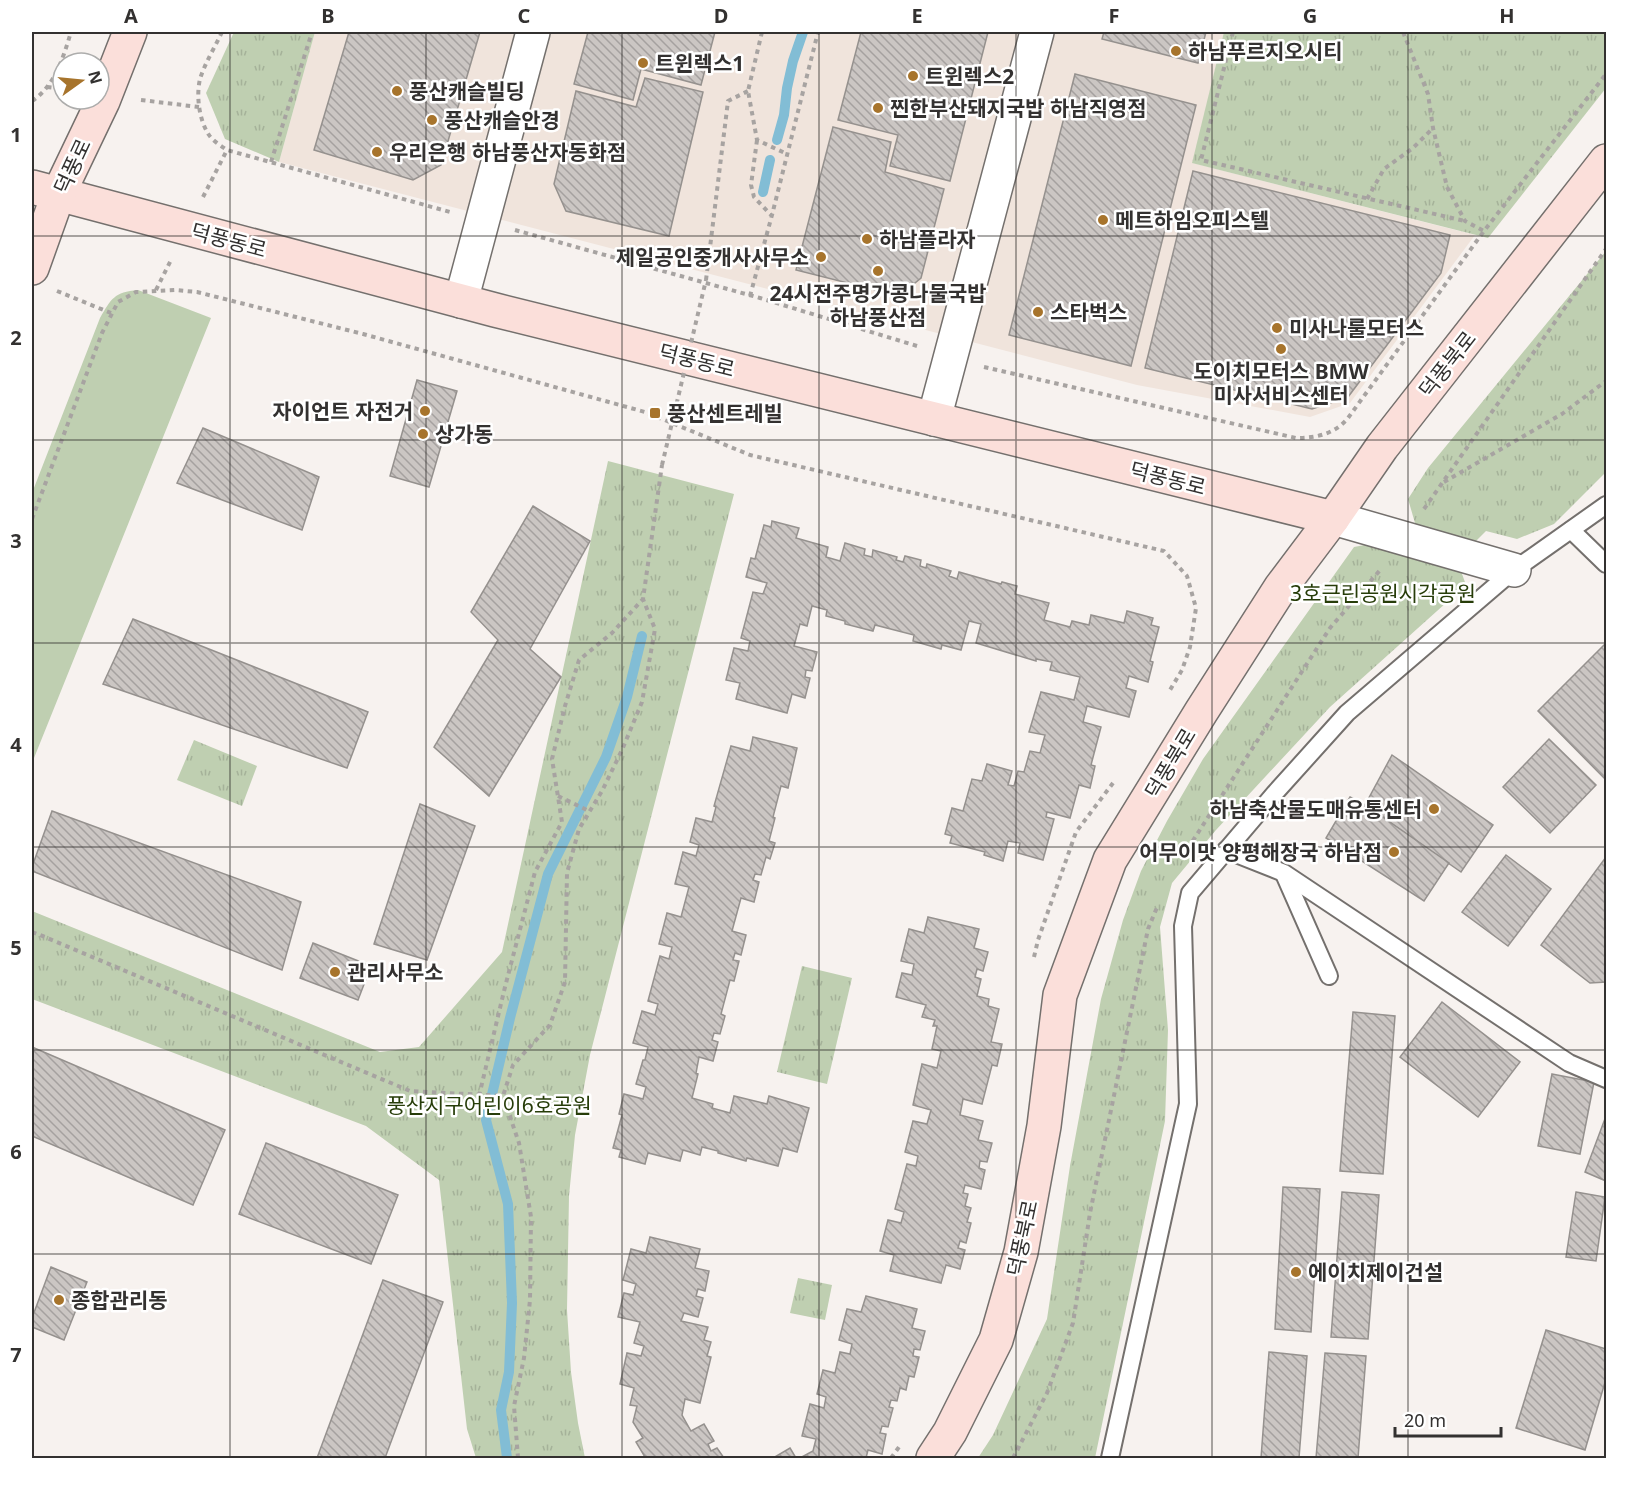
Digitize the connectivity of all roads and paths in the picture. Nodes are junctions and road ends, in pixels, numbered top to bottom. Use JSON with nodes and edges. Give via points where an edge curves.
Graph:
{"nodes":[{"id":1,"x":71,"y":32,"type":"edge"},
{"id":2,"x":130,"y":32,"type":"edge"},
{"id":3,"x":222,"y":32,"type":"edge"},
{"id":4,"x":312,"y":32,"type":"edge"},
{"id":5,"x":533,"y":32,"type":"edge"},
{"id":6,"x":762,"y":32,"type":"edge"},
{"id":7,"x":818,"y":32,"type":"edge"},
{"id":8,"x":1037,"y":32,"type":"edge"},
{"id":9,"x":1233,"y":32,"type":"edge"},
{"id":10,"x":1403,"y":32,"type":"edge"},
{"id":11,"x":1606,"y":74,"type":"edge"},
{"id":12,"x":111,"y":80,"type":"edge"},
{"id":13,"x":46,"y":87,"type":"junction"},
{"id":14,"x":51,"y":88,"type":"edge"},
{"id":15,"x":748,"y":91,"type":"junction"},
{"id":16,"x":111,"y":96,"type":"edge"},
{"id":17,"x":32,"y":101,"type":"edge"},
{"id":18,"x":199,"y":107,"type":"junction"},
{"id":19,"x":95,"y":111,"type":"edge"},
{"id":20,"x":1433,"y":128,"type":"junction"},
{"id":21,"x":757,"y":140,"type":"junction"},
{"id":22,"x":787,"y":154,"type":"junction"},
{"id":23,"x":1606,"y":161,"type":"edge"},
{"id":24,"x":271,"y":162,"type":"junction"},
{"id":25,"x":45,"y":191,"type":"edge"},
{"id":26,"x":1366,"y":199,"type":"junction"},
{"id":27,"x":772,"y":216,"type":"junction"},
{"id":28,"x":1465,"y":221,"type":"junction"},
{"id":29,"x":483,"y":222,"type":"junction"},
{"id":30,"x":1484,"y":231,"type":"junction"},
{"id":31,"x":41,"y":278,"type":"edge"},
{"id":32,"x":750,"y":296,"type":"junction"},
{"id":33,"x":461,"y":301,"type":"junction"},
{"id":34,"x":111,"y":313,"type":"junction"},
{"id":35,"x":951,"y":356,"type":"junction"},
{"id":36,"x":1606,"y":381,"type":"edge"},
{"id":37,"x":934,"y":419,"type":"junction"},
{"id":38,"x":1441,"y":484,"type":"dead end"},
{"id":39,"x":1606,"y":505,"type":"edge"},
{"id":40,"x":1333,"y":518,"type":"junction"},
{"id":41,"x":32,"y":519,"type":"edge"},
{"id":42,"x":1571,"y":530,"type":"junction"},
{"id":43,"x":1606,"y":564,"type":"edge"},
{"id":44,"x":1514,"y":570,"type":"junction"},
{"id":45,"x":1187,"y":576,"type":"dead end"},
{"id":46,"x":643,"y":599,"type":"junction"},
{"id":47,"x":557,"y":796,"type":"junction"},
{"id":48,"x":589,"y":811,"type":"junction"},
{"id":49,"x":1226,"y":850,"type":"junction"},
{"id":50,"x":1284,"y":873,"type":"junction"},
{"id":51,"x":32,"y":932,"type":"edge"},
{"id":52,"x":1329,"y":976,"type":"dead end"},
{"id":53,"x":1606,"y":1079,"type":"edge"},
{"id":54,"x":479,"y":1096,"type":"junction"},
{"id":55,"x":503,"y":1096,"type":"junction"},
{"id":56,"x":518,"y":1458,"type":"edge"},
{"id":57,"x":933,"y":1458,"type":"edge"},
{"id":58,"x":1110,"y":1458,"type":"edge"}],
"edges":[{"from":1,"to":13,"type":"path","via":[[60,67]]},
{"from":2,"to":12,"type":"street","name":"덕풍로"},
{"from":3,"to":18,"type":"path","via":[[200,78]]},
{"from":4,"to":24,"type":"path"},
{"from":5,"to":29,"type":"street"},
{"from":6,"to":15,"type":"path"},
{"from":7,"to":22,"type":"path"},
{"from":8,"to":35,"type":"street"},
{"from":9,"to":26,"type":"path","via":[[1201,160]]},
{"from":10,"to":20,"type":"path","via":[[1428,94]]},
{"from":11,"to":30,"type":"path"},
{"from":13,"to":14,"type":"path"},
{"from":13,"to":17,"type":"path"},
{"from":15,"to":21,"type":"path"},
{"from":15,"to":46,"type":"path","bridge":true,"via":[[728,100],[706,280],[662,465]]},
{"from":16,"to":18,"type":"path"},
{"from":18,"to":24,"type":"path","via":[[209,136],[217,143],[227,150]]},
{"from":19,"to":25,"type":"street","name":"덕풍로"},
{"from":20,"to":26,"type":"path","via":[[1384,169]]},
{"from":20,"to":28,"type":"path","via":[[1447,187]]},
{"from":21,"to":22,"type":"path"},
{"from":21,"to":27,"type":"path","via":[[751,185],[754,197]]},
{"from":22,"to":27,"type":"path"},
{"from":23,"to":40,"type":"street","name":"덕풍북로","via":[[1382,447]]},
{"from":24,"to":29,"type":"path"},
{"from":25,"to":31,"type":"street","name":"덕풍로"},
{"from":25,"to":33,"type":"street","name":"덕풍동로"},
{"from":26,"to":28,"type":"path"},
{"from":27,"to":32,"type":"path"},
{"from":28,"to":30,"type":"path"},
{"from":29,"to":32,"type":"path"},
{"from":29,"to":33,"type":"street"},
{"from":30,"to":35,"type":"path","via":[[1343,424],[1309,438],[1007,373]]},
{"from":31,"to":34,"type":"path"},
{"from":32,"to":35,"type":"path"},
{"from":33,"to":37,"type":"street","name":"덕풍동로"},
{"from":34,"to":41,"type":"path"},
{"from":34,"to":45,"type":"path","via":[[118,302],[136,292],[175,290],[218,297],[645,412],[750,455],[1164,551]]},
{"from":35,"to":37,"type":"street"},
{"from":36,"to":38,"type":"path","via":[[1562,414]]},
{"from":37,"to":40,"type":"street","name":"덕풍동로"},
{"from":39,"to":42,"type":"lane"},
{"from":40,"to":44,"type":"street"},
{"from":40,"to":57,"type":"street","name":"덕풍북로","via":[[1281,587],[1110,860],[1060,995],[1044,1126],[1021,1252],[996,1340]]},
{"from":42,"to":43,"type":"lane"},
{"from":42,"to":44,"type":"lane"},
{"from":44,"to":49,"type":"lane","via":[[1347,713]]},
{"from":46,"to":47,"type":"path","via":[[612,633],[579,660],[552,759]]},
{"from":46,"to":48,"type":"path","via":[[655,629],[642,702],[622,750]]},
{"from":47,"to":48,"type":"path"},
{"from":47,"to":54,"type":"path","via":[[562,822],[535,872]]},
{"from":48,"to":55,"type":"path","via":[[579,829],[567,873],[565,982],[550,1025],[513,1065]]},
{"from":49,"to":50,"type":"lane"},
{"from":49,"to":58,"type":"lane","via":[[1190,894],[1183,926],[1188,1104]]},
{"from":50,"to":52,"type":"lane"},
{"from":50,"to":53,"type":"lane","via":[[1569,1063]]},
{"from":51,"to":54,"type":"path","via":[[410,1091]]},
{"from":54,"to":55,"type":"path"},
{"from":55,"to":56,"type":"path","via":[[519,1143],[531,1218],[530,1300],[514,1406]]}]}
